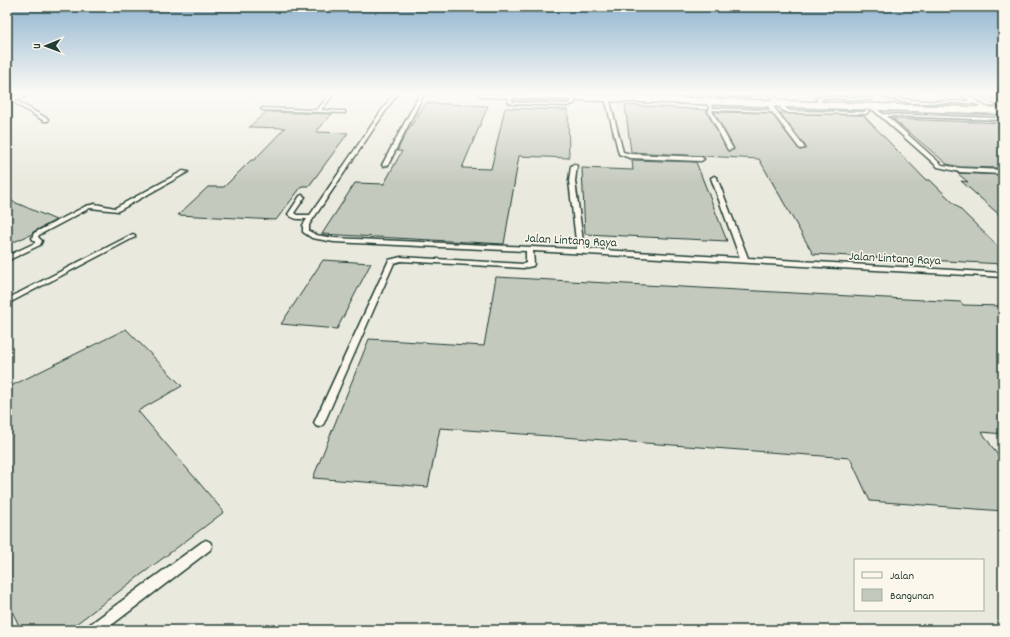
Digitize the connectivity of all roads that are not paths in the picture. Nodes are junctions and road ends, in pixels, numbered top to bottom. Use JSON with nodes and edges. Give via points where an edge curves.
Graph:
{"nodes":[{"id":1,"x":375,"y":124,"type":"edge"},
{"id":2,"x":406,"y":124,"type":"edge"},
{"id":3,"x":614,"y":124,"type":"edge"},
{"id":4,"x":717,"y":124,"type":"edge"},
{"id":5,"x":783,"y":124,"type":"edge"},
{"id":6,"x":893,"y":124,"type":"edge"},
{"id":7,"x":802,"y":148,"type":"dead end"},
{"id":8,"x":730,"y":149,"type":"dead end"},
{"id":9,"x":701,"y":159,"type":"dead end"},
{"id":10,"x":384,"y":166,"type":"dead end"},
{"id":11,"x":574,"y":166,"type":"dead end"},
{"id":12,"x":185,"y":172,"type":"dead end"},
{"id":13,"x":1003,"y":172,"type":"edge"},
{"id":14,"x":714,"y":178,"type":"dead end"},
{"id":15,"x":302,"y":198,"type":"dead end"},
{"id":16,"x":311,"y":217,"type":"junction"},
{"id":17,"x":132,"y":236,"type":"dead end"},
{"id":18,"x":529,"y":249,"type":"junction"},
{"id":19,"x":581,"y":251,"type":"junction"},
{"id":20,"x":7,"y":259,"type":"edge"},
{"id":21,"x":745,"y":261,"type":"junction"},
{"id":22,"x":1003,"y":275,"type":"edge"},
{"id":23,"x":7,"y":302,"type":"edge"},
{"id":24,"x":319,"y":423,"type":"dead end"},
{"id":25,"x":206,"y":546,"type":"dead end"},
{"id":26,"x":94,"y":630,"type":"edge"}],
"edges":[{"from":1,"to":16,"type":"lane","name":"Jalan Lintang Raya"},
{"from":2,"to":10,"type":"lane"},
{"from":3,"to":9,"type":"lane","via":[[621,153],[630,156]]},
{"from":4,"to":8,"type":"lane"},
{"from":5,"to":7,"type":"lane"},
{"from":6,"to":13,"type":"lane","via":[[940,166],[960,170]]},
{"from":11,"to":19,"type":"lane","via":[[572,181]]},
{"from":12,"to":20,"type":"lane","via":[[116,210],[88,207],[34,236],[39,241],[38,244]]},
{"from":14,"to":21,"type":"lane"},
{"from":15,"to":16,"type":"lane","via":[[291,214],[296,217]]},
{"from":16,"to":18,"type":"lane","name":"Jalan Lintang Raya","via":[[306,225],[306,232],[320,239]]},
{"from":17,"to":23,"type":"lane"},
{"from":18,"to":19,"type":"lane","name":"Jalan Lintang Raya"},
{"from":18,"to":24,"type":"lane","via":[[530,264],[523,266],[401,259],[391,261]]},
{"from":19,"to":21,"type":"lane","name":"Jalan Lintang Raya"},
{"from":21,"to":22,"type":"lane","name":"Jalan Lintang Raya"},
{"from":25,"to":26,"type":"lane"}]}
